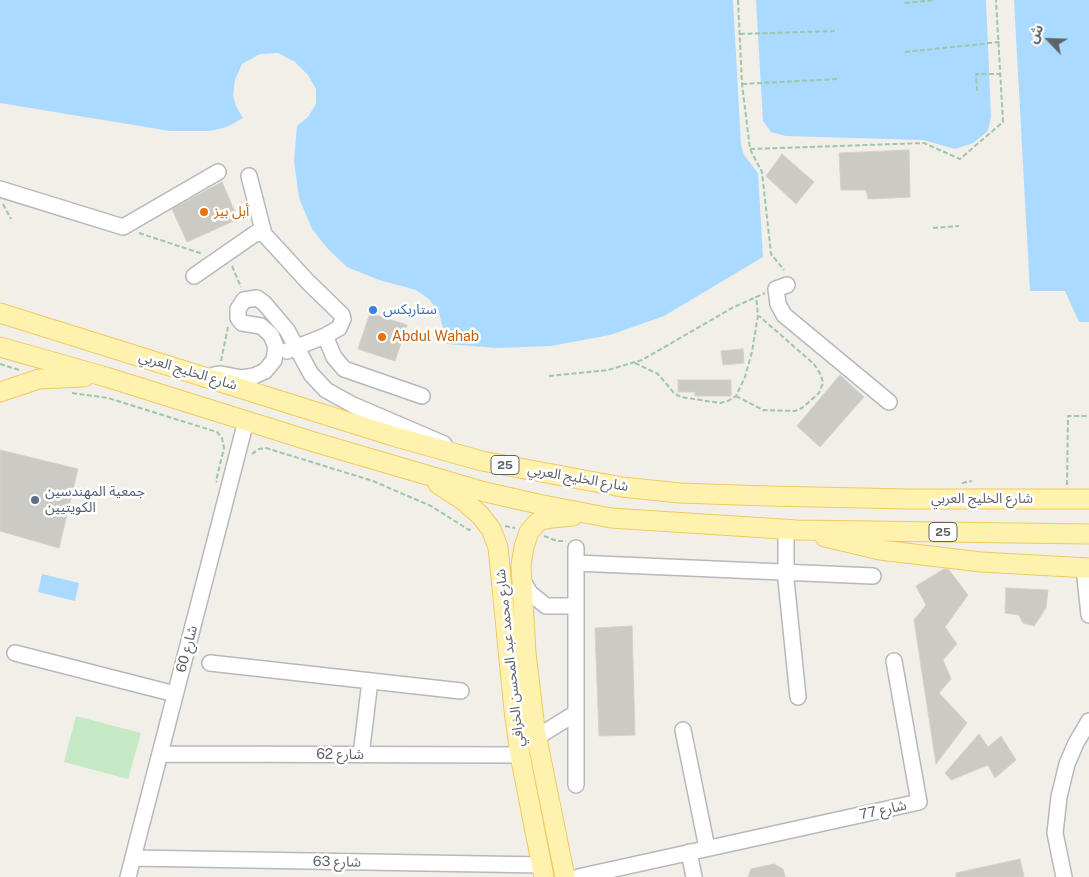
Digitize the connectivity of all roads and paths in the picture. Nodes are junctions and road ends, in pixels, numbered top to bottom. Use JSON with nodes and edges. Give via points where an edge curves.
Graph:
{"nodes":[{"id":1,"x":738,"y":0,"type":"edge"},
{"id":2,"x":934,"y":0,"type":"edge"},
{"id":3,"x":996,"y":0,"type":"edge"},
{"id":4,"x":905,"y":3,"type":"dead end"},
{"id":5,"x":835,"y":31,"type":"dead end"},
{"id":6,"x":740,"y":34,"type":"junction"},
{"id":7,"x":1000,"y":42,"type":"junction"},
{"id":8,"x":905,"y":52,"type":"dead end"},
{"id":9,"x":1002,"y":74,"type":"junction"},
{"id":10,"x":838,"y":79,"type":"dead end"},
{"id":11,"x":742,"y":84,"type":"junction"},
{"id":12,"x":976,"y":91,"type":"dead end"},
{"id":13,"x":750,"y":149,"type":"junction"},
{"id":14,"x":218,"y":172,"type":"dead end"},
{"id":15,"x":248,"y":176,"type":"dead end"},
{"id":16,"x":1,"y":196,"type":"edge"},
{"id":17,"x":11,"y":220,"type":"dead end"},
{"id":18,"x":959,"y":226,"type":"dead end"},
{"id":19,"x":123,"y":228,"type":"junction"},
{"id":20,"x":933,"y":228,"type":"dead end"},
{"id":21,"x":264,"y":234,"type":"junction"},
{"id":22,"x":218,"y":259,"type":"junction"},
{"id":23,"x":194,"y":276,"type":"dead end"},
{"id":24,"x":783,"y":281,"type":"junction"},
{"id":25,"x":243,"y":292,"type":"dead end"},
{"id":26,"x":756,"y":296,"type":"junction"},
{"id":27,"x":0,"y":313,"type":"edge"},
{"id":28,"x":758,"y":316,"type":"junction"},
{"id":29,"x":325,"y":336,"type":"junction"},
{"id":30,"x":0,"y":347,"type":"edge"},
{"id":31,"x":296,"y":348,"type":"junction"},
{"id":32,"x":276,"y":354,"type":"junction"},
{"id":33,"x":635,"y":362,"type":"junction"},
{"id":34,"x":549,"y":376,"type":"dead end"},
{"id":35,"x":106,"y":377,"type":"junction"},
{"id":36,"x":208,"y":377,"type":"junction"},
{"id":37,"x":0,"y":392,"type":"edge"},
{"id":38,"x":422,"y":396,"type":"dead end"},
{"id":39,"x":736,"y":396,"type":"junction"},
{"id":40,"x":889,"y":402,"type":"dead end"},
{"id":41,"x":1089,"y":416,"type":"edge"},
{"id":42,"x":246,"y":421,"type":"junction"},
{"id":43,"x":396,"y":437,"type":"junction"},
{"id":44,"x":314,"y":442,"type":"junction"},
{"id":45,"x":482,"y":461,"type":"junction"},
{"id":46,"x":421,"y":473,"type":"junction"},
{"id":47,"x":1067,"y":499,"type":"junction"},
{"id":48,"x":1089,"y":499,"type":"edge"},
{"id":49,"x":611,"y":518,"type":"junction"},
{"id":50,"x":792,"y":530,"type":"junction"},
{"id":51,"x":1089,"y":534,"type":"edge"},
{"id":52,"x":1086,"y":568,"type":"edge"},
{"id":53,"x":787,"y":572,"type":"junction"},
{"id":54,"x":873,"y":576,"type":"dead end"},
{"id":55,"x":522,"y":580,"type":"junction"},
{"id":56,"x":546,"y":606,"type":"junction"},
{"id":57,"x":576,"y":606,"type":"junction"},
{"id":58,"x":1089,"y":615,"type":"edge"},
{"id":59,"x":524,"y":617,"type":"junction"},
{"id":60,"x":505,"y":629,"type":"junction"},
{"id":61,"x":15,"y":653,"type":"dead end"},
{"id":62,"x":894,"y":661,"type":"dead end"},
{"id":63,"x":210,"y":663,"type":"dead end"},
{"id":64,"x":370,"y":681,"type":"junction"},
{"id":65,"x":461,"y":691,"type":"dead end"},
{"id":66,"x":175,"y":694,"type":"junction"},
{"id":67,"x":798,"y":698,"type":"dead end"},
{"id":68,"x":576,"y":713,"type":"junction"},
{"id":69,"x":1089,"y":721,"type":"edge"},
{"id":70,"x":683,"y":730,"type":"dead end"},
{"id":71,"x":537,"y":737,"type":"junction"},
{"id":72,"x":160,"y":754,"type":"junction"},
{"id":73,"x":361,"y":755,"type":"junction"},
{"id":74,"x":520,"y":755,"type":"junction"},
{"id":75,"x":576,"y":785,"type":"dead end"},
{"id":76,"x":707,"y":848,"type":"junction"},
{"id":77,"x":689,"y":852,"type":"junction"},
{"id":78,"x":133,"y":858,"type":"junction"},
{"id":79,"x":543,"y":871,"type":"edge"},
{"id":80,"x":128,"y":877,"type":"edge"},
{"id":81,"x":565,"y":877,"type":"edge"},
{"id":82,"x":578,"y":877,"type":"edge"},
{"id":83,"x":694,"y":877,"type":"edge"},
{"id":84,"x":1064,"y":877,"type":"edge"}],
"edges":[{"from":1,"to":6,"type":"path"},
{"from":2,"to":4,"type":"path"},
{"from":3,"to":7,"type":"path"},
{"from":5,"to":6,"type":"path"},
{"from":6,"to":11,"type":"path"},
{"from":7,"to":8,"type":"path"},
{"from":7,"to":9,"type":"path"},
{"from":9,"to":12,"type":"path","via":[[976,74]]},
{"from":9,"to":13,"type":"path","via":[[1003,122],[960,159],[924,143]]},
{"from":10,"to":11,"type":"path"},
{"from":11,"to":13,"type":"path"},
{"from":13,"to":24,"type":"path","via":[[762,172],[771,254]]},
{"from":14,"to":19,"type":"street"},
{"from":15,"to":21,"type":"street"},
{"from":16,"to":17,"type":"path"},
{"from":16,"to":19,"type":"street"},
{"from":18,"to":20,"type":"path"},
{"from":19,"to":22,"type":"path"},
{"from":21,"to":22,"type":"street","via":[[256,233]]},
{"from":21,"to":29,"type":"street","via":[[342,315],[343,322],[339,328]]},
{"from":22,"to":23,"type":"street"},
{"from":22,"to":25,"type":"path","via":[[230,263]]},
{"from":24,"to":26,"type":"path"},
{"from":24,"to":40,"type":"street","via":[[778,304],[784,315]]},
{"from":26,"to":28,"type":"path"},
{"from":26,"to":33,"type":"path"},
{"from":27,"to":36,"type":"main road","name":"شارع الخليج العربي","number":"25"},
{"from":28,"to":39,"type":"path","via":[[752,352]]},
{"from":28,"to":39,"type":"path","via":[[814,364],[823,383],[819,392],[795,411],[763,410]]},
{"from":29,"to":31,"type":"street"},
{"from":29,"to":38,"type":"street","via":[[334,357],[344,369]]},
{"from":30,"to":35,"type":"main road","number":"25"},
{"from":31,"to":32,"type":"street"},
{"from":31,"to":32,"type":"street","via":[[287,330],[264,303],[252,298],[244,300],[238,310],[239,321],[266,330],[274,341]]},
{"from":31,"to":45,"type":"street","via":[[311,374],[326,390]]},
{"from":32,"to":36,"type":"street","via":[[270,366],[254,376],[242,378],[220,374]]},
{"from":33,"to":34,"type":"path","via":[[608,370]]},
{"from":33,"to":39,"type":"path","via":[[658,374],[681,397],[720,402]]},
{"from":35,"to":37,"type":"main road","via":[[38,378]]},
{"from":35,"to":42,"type":"main road","number":"25"},
{"from":36,"to":43,"type":"main road","name":"شارع الخليج العربي","number":"25"},
{"from":41,"to":47,"type":"path","via":[[1068,416]]},
{"from":42,"to":44,"type":"main road","number":"25"},
{"from":42,"to":66,"type":"street","name":"شارع 60"},
{"from":43,"to":44,"type":"main road","via":[[381,438],[316,418],[306,428],[308,437]]},
{"from":43,"to":45,"type":"main road","name":"شارع الخليج العربي","number":"25"},
{"from":44,"to":46,"type":"main road","number":"25"},
{"from":45,"to":47,"type":"main road","name":"شارع الخليج العربي","number":"25","via":[[680,493]]},
{"from":46,"to":49,"type":"main road","number":"25","via":[[512,498]]},
{"from":46,"to":60,"type":"main road","name":"شارع محمد عبد المحسن الخرافي","via":[[469,506],[491,529],[498,547]]},
{"from":47,"to":48,"type":"main road","name":"شارع الخليج العربي","number":"25"},
{"from":49,"to":50,"type":"main road","number":"25"},
{"from":49,"to":55,"type":"main road","name":"شارع محمد عبد المحسن الخرافي","via":[[559,517],[538,522],[529,532],[524,547]]},
{"from":50,"to":51,"type":"main road","number":"25"},
{"from":50,"to":52,"type":"main road","via":[[880,550],[981,562]]},
{"from":50,"to":53,"type":"street"},
{"from":52,"to":58,"type":"street"},
{"from":53,"to":54,"type":"street"},
{"from":53,"to":57,"type":"street","via":[[576,555]]},
{"from":53,"to":67,"type":"street"},
{"from":55,"to":56,"type":"street","via":[[530,593]]},
{"from":55,"to":59,"type":"main road","name":"شارع محمد عبد المحسن الخرافي"},
{"from":56,"to":57,"type":"street"},
{"from":56,"to":59,"type":"street"},
{"from":57,"to":68,"type":"street"},
{"from":59,"to":60,"type":"main road"},
{"from":59,"to":71,"type":"main road","name":"شارع محمد عبد المحسن الخرافي"},
{"from":60,"to":74,"type":"main road","name":"شارع محمد عبد المحسن الخرافي"},
{"from":61,"to":66,"type":"street"},
{"from":62,"to":76,"type":"street","name":"شارع 77","via":[[919,802]]},
{"from":63,"to":64,"type":"street"},
{"from":64,"to":65,"type":"street"},
{"from":64,"to":73,"type":"street"},
{"from":66,"to":72,"type":"street","name":"شارع 60"},
{"from":68,"to":71,"type":"street"},
{"from":68,"to":75,"type":"street"},
{"from":69,"to":84,"type":"street","via":[[1067,764],[1059,798],[1055,833]]},
{"from":70,"to":76,"type":"street"},
{"from":71,"to":81,"type":"main road","name":"شارع محمد عبد المحسن الخرافي"},
{"from":72,"to":73,"type":"street","name":"شارع 62"},
{"from":72,"to":78,"type":"street","name":"شارع 60"},
{"from":73,"to":74,"type":"street","name":"شارع 62"},
{"from":74,"to":79,"type":"main road","name":"شارع محمد عبد المحسن الخرافي"},
{"from":76,"to":77,"type":"street","name":"شارع 77"},
{"from":77,"to":82,"type":"street","name":"شارع 77"},
{"from":77,"to":83,"type":"street"},
{"from":78,"to":79,"type":"street","name":"شارع 63"},
{"from":78,"to":80,"type":"street","name":"شارع 60"}]}
